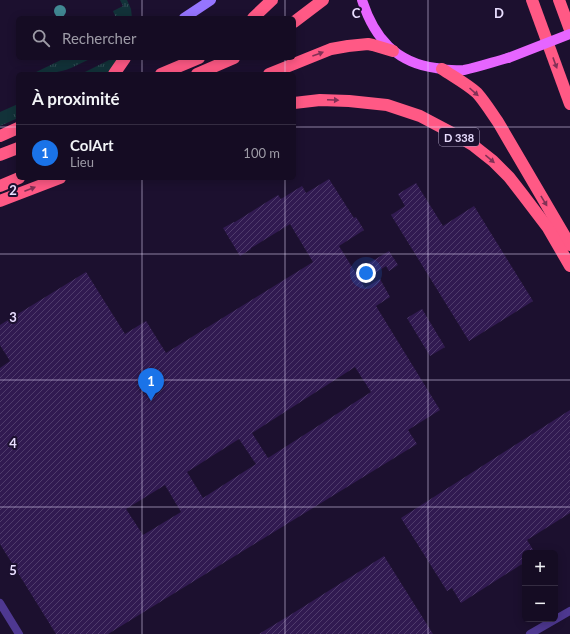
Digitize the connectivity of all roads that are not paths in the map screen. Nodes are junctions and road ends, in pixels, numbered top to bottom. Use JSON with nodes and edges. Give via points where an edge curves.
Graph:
{"nodes":[{"id":1,"x":211,"y":0,"type":"edge"},
{"id":2,"x":272,"y":0,"type":"edge"},
{"id":3,"x":323,"y":0,"type":"edge"},
{"id":4,"x":362,"y":0,"type":"edge"},
{"id":5,"x":532,"y":0,"type":"edge"},
{"id":6,"x":559,"y":0,"type":"edge"},
{"id":7,"x":187,"y":16,"type":"edge"},
{"id":8,"x":255,"y":16,"type":"edge"},
{"id":9,"x":296,"y":20,"type":"edge"},
{"id":10,"x":570,"y":30,"type":"edge"},
{"id":11,"x":570,"y":34,"type":"edge"},
{"id":12,"x":393,"y":51,"type":"junction"},
{"id":13,"x":124,"y":60,"type":"edge"},
{"id":14,"x":194,"y":60,"type":"edge"},
{"id":15,"x":229,"y":60,"type":"edge"},
{"id":16,"x":442,"y":69,"type":"junction"},
{"id":17,"x":115,"y":72,"type":"edge"},
{"id":18,"x":166,"y":72,"type":"edge"},
{"id":19,"x":202,"y":72,"type":"edge"},
{"id":20,"x":274,"y":72,"type":"edge"},
{"id":21,"x":296,"y":103,"type":"edge"},
{"id":22,"x":570,"y":104,"type":"edge"},
{"id":23,"x":16,"y":129,"type":"edge"},
{"id":24,"x":0,"y":136,"type":"edge"},
{"id":25,"x":16,"y":149,"type":"edge"},
{"id":26,"x":0,"y":155,"type":"edge"},
{"id":27,"x":16,"y":179,"type":"edge"},
{"id":28,"x":55,"y":180,"type":"edge"},
{"id":29,"x":0,"y":186,"type":"edge"},
{"id":30,"x":0,"y":201,"type":"edge"},
{"id":31,"x":570,"y":245,"type":"edge"},
{"id":32,"x":570,"y":266,"type":"edge"},
{"id":33,"x":0,"y":603,"type":"edge"},
{"id":34,"x":570,"y":611,"type":"edge"},
{"id":35,"x":19,"y":634,"type":"edge"},
{"id":36,"x":530,"y":634,"type":"edge"}],
"edges":[{"from":1,"to":7,"type":"street"},
{"from":2,"to":8,"type":"highway"},
{"from":3,"to":9,"type":"highway"},
{"from":4,"to":12,"type":"main road","via":[[374,30]]},
{"from":5,"to":22,"type":"highway","one_way":true},
{"from":6,"to":10,"type":"highway"},
{"from":11,"to":16,"type":"main road","bridge":true,"via":[[482,66],[462,70]]},
{"from":12,"to":16,"type":"main road","via":[[410,62]]},
{"from":20,"to":12,"type":"highway","one_way":true,"via":[[332,49],[348,46],[368,44]]},
{"from":13,"to":17,"type":"highway"},
{"from":14,"to":18,"type":"highway"},
{"from":15,"to":19,"type":"highway"},
{"from":16,"to":31,"type":"highway","one_way":true,"via":[[476,93],[487,106]]},
{"from":21,"to":32,"type":"highway","number":"D 338","one_way":true,"via":[[320,100],[387,105],[420,116],[456,135],[493,161],[509,177],[548,228]]},
{"from":23,"to":24,"type":"highway"},
{"from":25,"to":26,"type":"highway"},
{"from":27,"to":29,"type":"highway"},
{"from":30,"to":28,"type":"highway","one_way":true},
{"from":33,"to":35,"type":"lane"},
{"from":34,"to":36,"type":"lane"}]}
